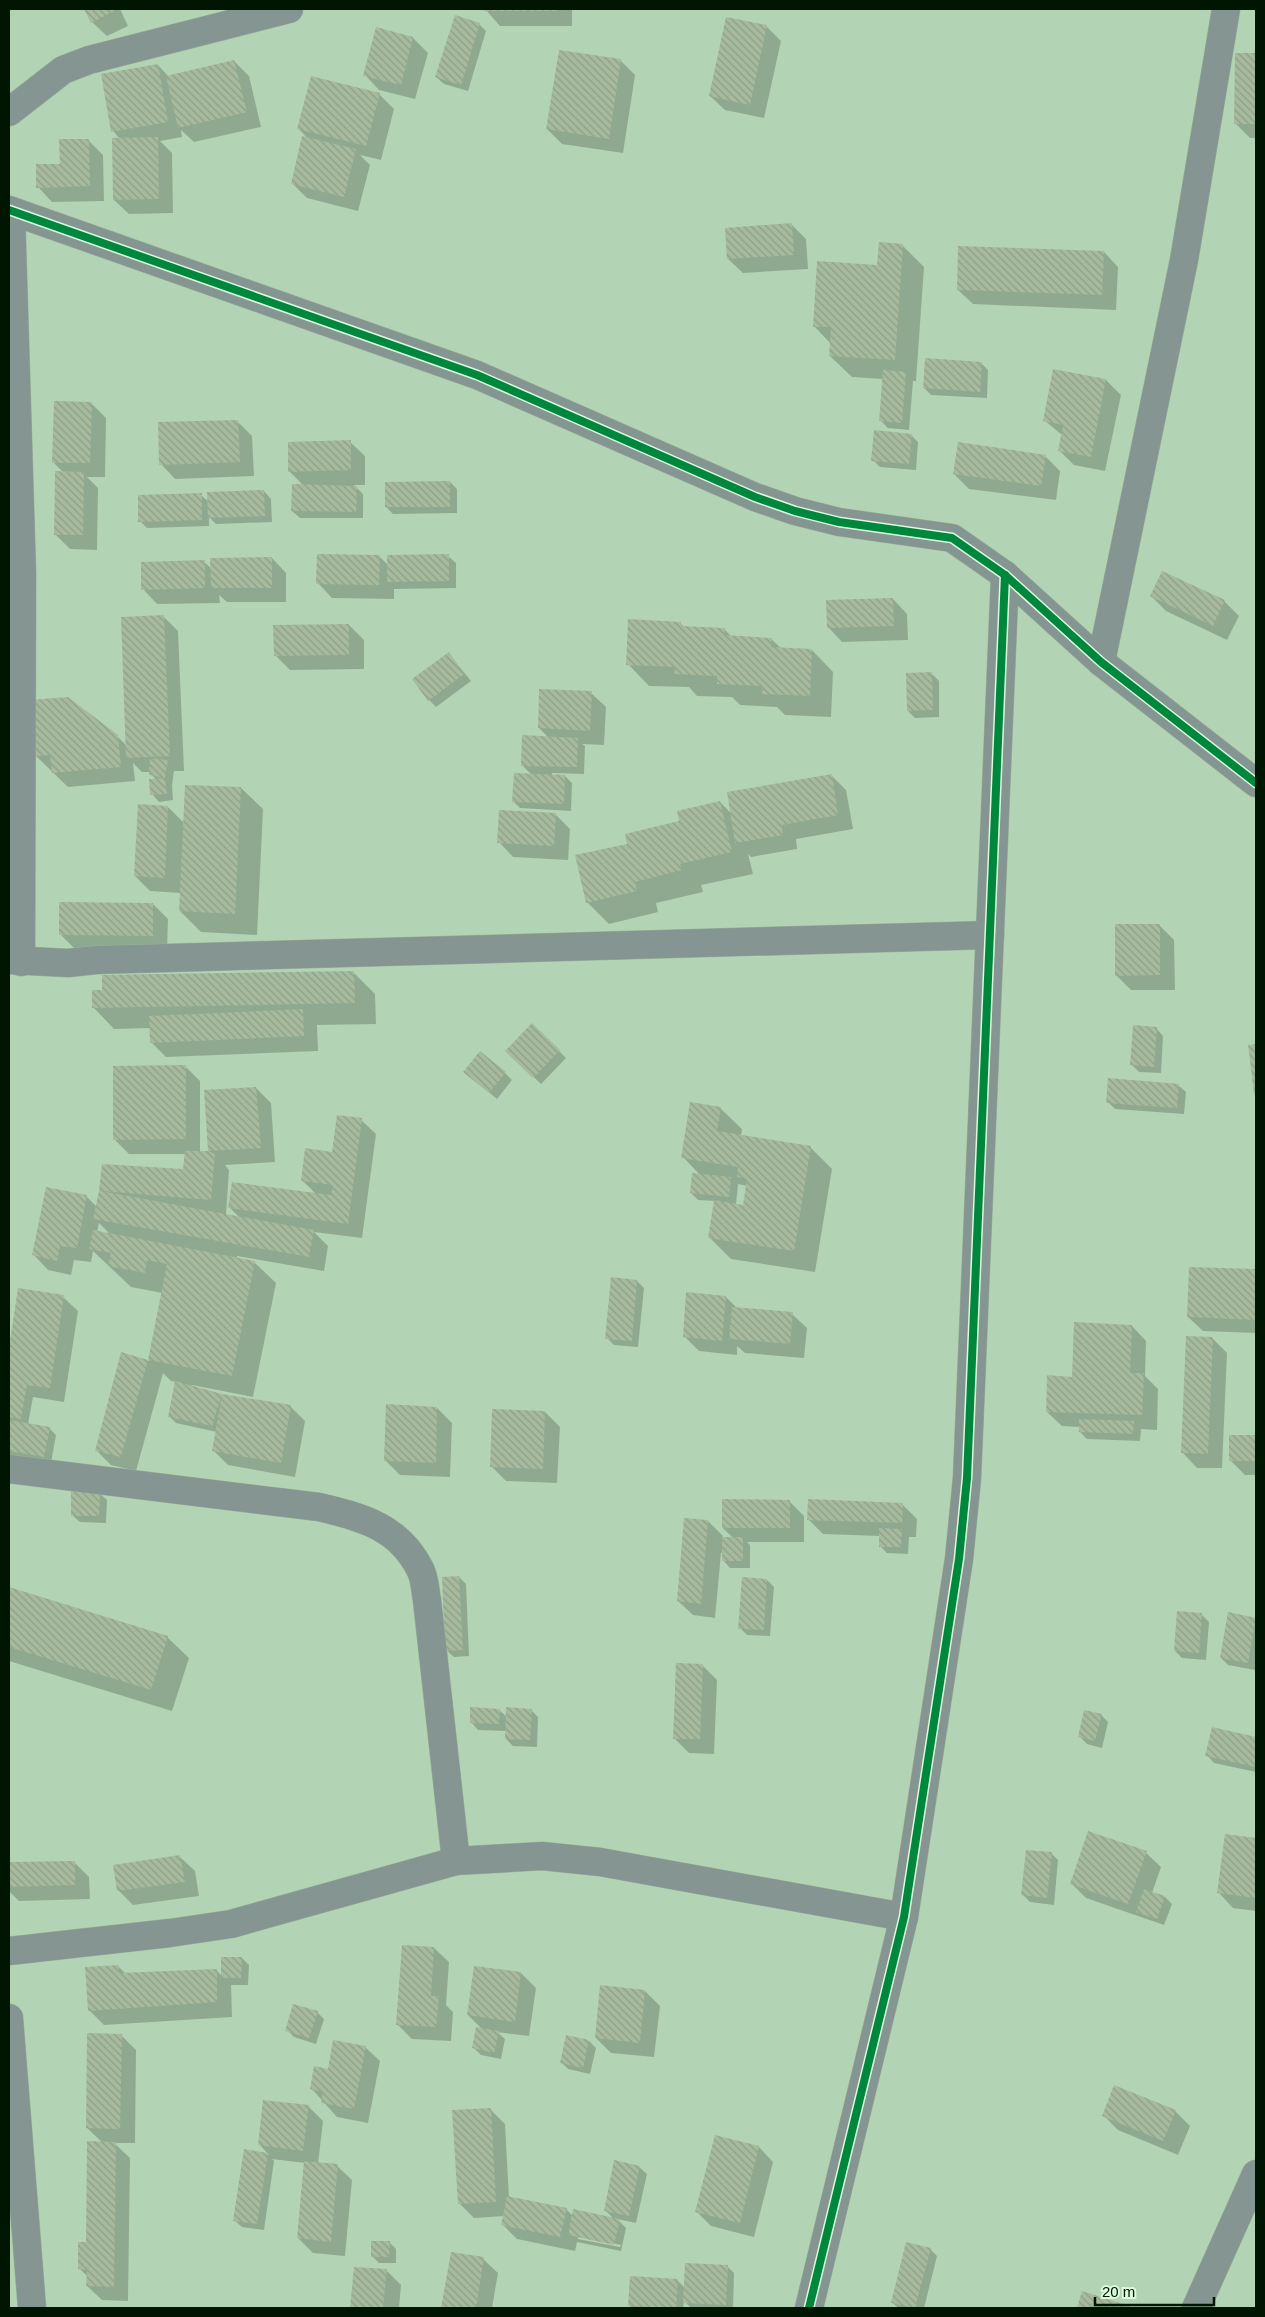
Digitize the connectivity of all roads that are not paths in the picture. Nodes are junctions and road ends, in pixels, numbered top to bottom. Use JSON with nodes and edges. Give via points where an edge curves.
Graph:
{"nodes":[{"id":1,"x":289,"y":9,"type":"edge"},
{"id":2,"x":1226,"y":9,"type":"edge"},
{"id":3,"x":9,"y":112,"type":"edge"},
{"id":4,"x":10,"y":210,"type":"edge"},
{"id":5,"x":1005,"y":575,"type":"junction"},
{"id":6,"x":1101,"y":662,"type":"junction"},
{"id":7,"x":1256,"y":783,"type":"edge"},
{"id":8,"x":990,"y":935,"type":"junction"},
{"id":9,"x":15,"y":961,"type":"edge"},
{"id":10,"x":9,"y":1469,"type":"edge"},
{"id":11,"x":456,"y":1861,"type":"junction"},
{"id":12,"x":904,"y":1917,"type":"junction"},
{"id":13,"x":9,"y":1951,"type":"edge"},
{"id":14,"x":9,"y":2018,"type":"edge"},
{"id":15,"x":1256,"y":2174,"type":"edge"},
{"id":16,"x":32,"y":2308,"type":"edge"},
{"id":17,"x":809,"y":2308,"type":"edge"},
{"id":18,"x":1196,"y":2308,"type":"edge"}],
"edges":[{"from":1,"to":3,"type":"street","via":[[89,60],[63,70]]},
{"from":2,"to":6,"type":"street","via":[[1184,260]]},
{"from":4,"to":5,"type":"street","via":[[477,375],[755,497],[795,511],[839,522],[952,538]]},
{"from":4,"to":9,"type":"street","via":[[22,573]]},
{"from":5,"to":6,"type":"street"},
{"from":5,"to":8,"type":"street"},
{"from":6,"to":7,"type":"street"},
{"from":8,"to":9,"type":"street","via":[[68,963]]},
{"from":8,"to":12,"type":"street","via":[[967,1478],[959,1559]]},
{"from":10,"to":11,"type":"street","via":[[319,1506],[348,1513],[385,1528],[405,1545],[421,1571],[427,1600]]},
{"from":11,"to":12,"type":"street","via":[[542,1856],[600,1862]]},
{"from":11,"to":13,"type":"street","via":[[231,1924],[170,1934]]},
{"from":12,"to":17,"type":"street"},
{"from":14,"to":16,"type":"street"},
{"from":15,"to":18,"type":"street"}]}
